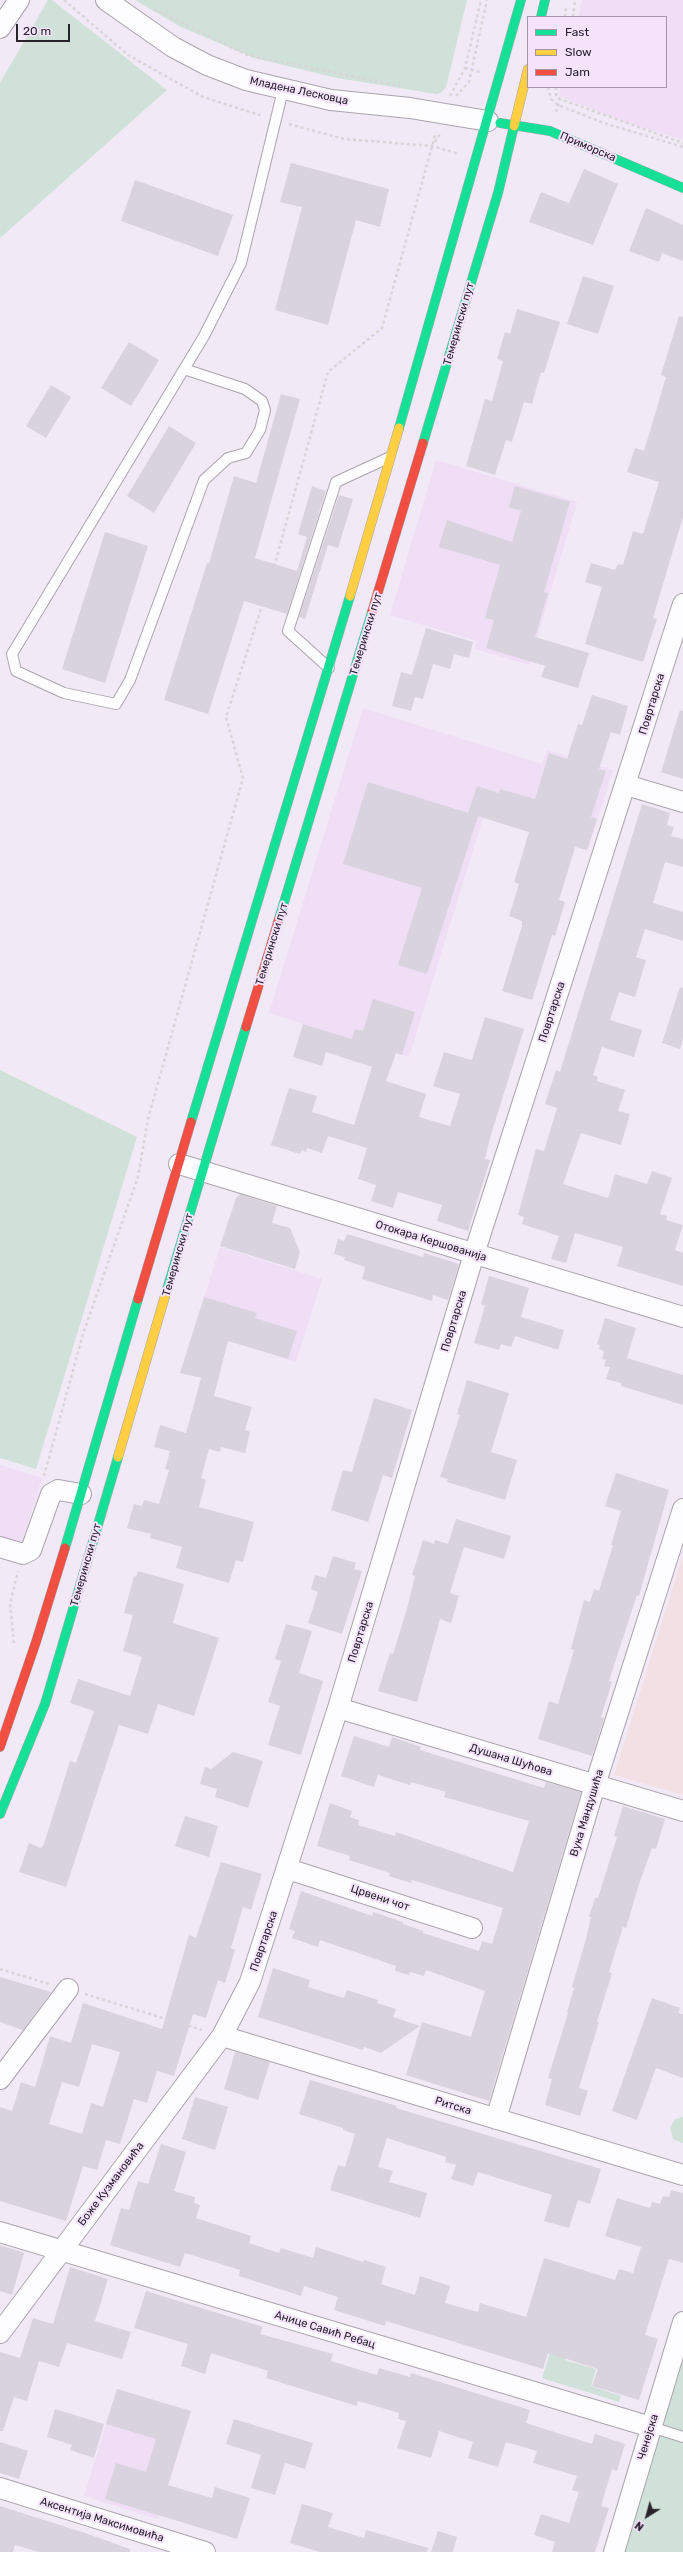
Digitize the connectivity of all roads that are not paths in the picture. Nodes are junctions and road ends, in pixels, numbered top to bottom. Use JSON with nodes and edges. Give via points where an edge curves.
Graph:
{"nodes":[{"id":1,"x":19,"y":0,"type":"edge"},
{"id":2,"x":106,"y":0,"type":"edge"},
{"id":3,"x":521,"y":0,"type":"edge"},
{"id":4,"x":546,"y":0,"type":"edge"},
{"id":5,"x":541,"y":16,"type":"edge"},
{"id":6,"x":0,"y":28,"type":"edge"},
{"id":7,"x":527,"y":74,"type":"edge"},
{"id":8,"x":283,"y":90,"type":"junction"},
{"id":9,"x":488,"y":121,"type":"junction"},
{"id":10,"x":515,"y":125,"type":"junction"},
{"id":11,"x":683,"y":188,"type":"edge"},
{"id":12,"x":184,"y":369,"type":"junction"},
{"id":13,"x":390,"y":458,"type":"junction"},
{"id":14,"x":683,"y":604,"type":"edge"},
{"id":15,"x":329,"y":668,"type":"junction"},
{"id":16,"x":626,"y":785,"type":"junction"},
{"id":17,"x":683,"y":802,"type":"edge"},
{"id":18,"x":179,"y":1164,"type":"junction"},
{"id":19,"x":202,"y":1172,"type":"junction"},
{"id":20,"x":474,"y":1254,"type":"junction"},
{"id":21,"x":683,"y":1317,"type":"edge"},
{"id":22,"x":81,"y":1494,"type":"junction"},
{"id":23,"x":683,"y":1509,"type":"edge"},
{"id":24,"x":0,"y":1547,"type":"edge"},
{"id":25,"x":338,"y":1708,"type":"junction"},
{"id":26,"x":0,"y":1747,"type":"edge"},
{"id":27,"x":595,"y":1785,"type":"junction"},
{"id":28,"x":683,"y":1811,"type":"edge"},
{"id":29,"x":0,"y":1814,"type":"edge"},
{"id":30,"x":288,"y":1869,"type":"junction"},
{"id":31,"x":472,"y":1928,"type":"dead end"},
{"id":32,"x":68,"y":1989,"type":"road end"},
{"id":33,"x":222,"y":2036,"type":"junction"},
{"id":34,"x":0,"y":2079,"type":"edge"},
{"id":35,"x":496,"y":2119,"type":"junction"},
{"id":36,"x":683,"y":2175,"type":"edge"},
{"id":37,"x":0,"y":2232,"type":"edge"},
{"id":38,"x":61,"y":2250,"type":"junction"},
{"id":39,"x":683,"y":2322,"type":"edge"},
{"id":40,"x":0,"y":2333,"type":"edge"},
{"id":41,"x":651,"y":2427,"type":"junction"},
{"id":42,"x":683,"y":2437,"type":"edge"},
{"id":43,"x":0,"y":2488,"type":"edge"},
{"id":44,"x":205,"y":2552,"type":"edge"},
{"id":45,"x":614,"y":2552,"type":"edge"}],
"edges":[{"from":1,"to":6,"type":"street"},
{"from":2,"to":8,"type":"street","name":"Младена Лесковца","via":[[173,47],[207,65],[246,80]]},
{"from":3,"to":9,"type":"main road"},
{"from":4,"to":5,"type":"main road"},
{"from":7,"to":10,"type":"main road","name":"Темерински пут"},
{"from":8,"to":9,"type":"street","name":"Младена Лесковца","via":[[331,100]]},
{"from":8,"to":12,"type":"lane","via":[[241,263]]},
{"from":9,"to":10,"type":"main road","name":"Приморска"},
{"from":9,"to":13,"type":"main road"},
{"from":10,"to":11,"type":"main road","name":"Приморска","via":[[550,131]]},
{"from":10,"to":19,"type":"main road","name":"Темерински пут","via":[[498,193],[448,362]]},
{"from":12,"to":12,"type":"lane","via":[[12,654],[16,671],[64,692],[116,704],[130,680],[204,480],[228,458],[246,453],[260,430],[265,410],[262,401],[245,389]]},
{"from":13,"to":15,"type":"main road"},
{"from":13,"to":15,"type":"lane","via":[[336,482],[288,630]]},
{"from":14,"to":16,"type":"street","name":"Повртарска"},
{"from":15,"to":18,"type":"main road"},
{"from":16,"to":17,"type":"street"},
{"from":16,"to":20,"type":"street","name":"Повртарска"},
{"from":18,"to":19,"type":"street","name":"Отокара Кершованија"},
{"from":18,"to":22,"type":"main road"},
{"from":19,"to":20,"type":"street","name":"Отокара Кершованија"},
{"from":19,"to":29,"type":"main road","name":"Темерински пут","via":[[45,1704]]},
{"from":20,"to":21,"type":"street","name":"Отокара Кершованија"},
{"from":20,"to":25,"type":"street","name":"Повртарска"},
{"from":22,"to":24,"type":"street","via":[[58,1490],[51,1494],[46,1502],[31,1550],[23,1554]]},
{"from":22,"to":26,"type":"main road","via":[[36,1642]]},
{"from":23,"to":27,"type":"street","name":"Вука Мандушића"},
{"from":25,"to":27,"type":"street","name":"Душана Шућова"},
{"from":25,"to":30,"type":"street","name":"Повртарска"},
{"from":27,"to":28,"type":"street","name":"Душана Шућова"},
{"from":27,"to":35,"type":"street","name":"Вука Мандушића"},
{"from":30,"to":31,"type":"street","name":"Црвени чот"},
{"from":30,"to":33,"type":"street","name":"Повртарска","via":[[250,1982]]},
{"from":32,"to":34,"type":"street"},
{"from":33,"to":35,"type":"street","name":"Ритска"},
{"from":33,"to":38,"type":"street","name":"Боже Кузмановића"},
{"from":35,"to":36,"type":"street","name":"Ритска"},
{"from":37,"to":38,"type":"street","name":"Анице Савић Ребац"},
{"from":38,"to":40,"type":"street","name":"Боже Кузмановића"},
{"from":38,"to":41,"type":"street","name":"Анице Савић Ребац"},
{"from":39,"to":41,"type":"street","name":"Ченејска"},
{"from":41,"to":42,"type":"lane"},
{"from":41,"to":45,"type":"street","name":"Ченејска"},
{"from":43,"to":44,"type":"street","name":"Аксентија Максимовића"}]}
